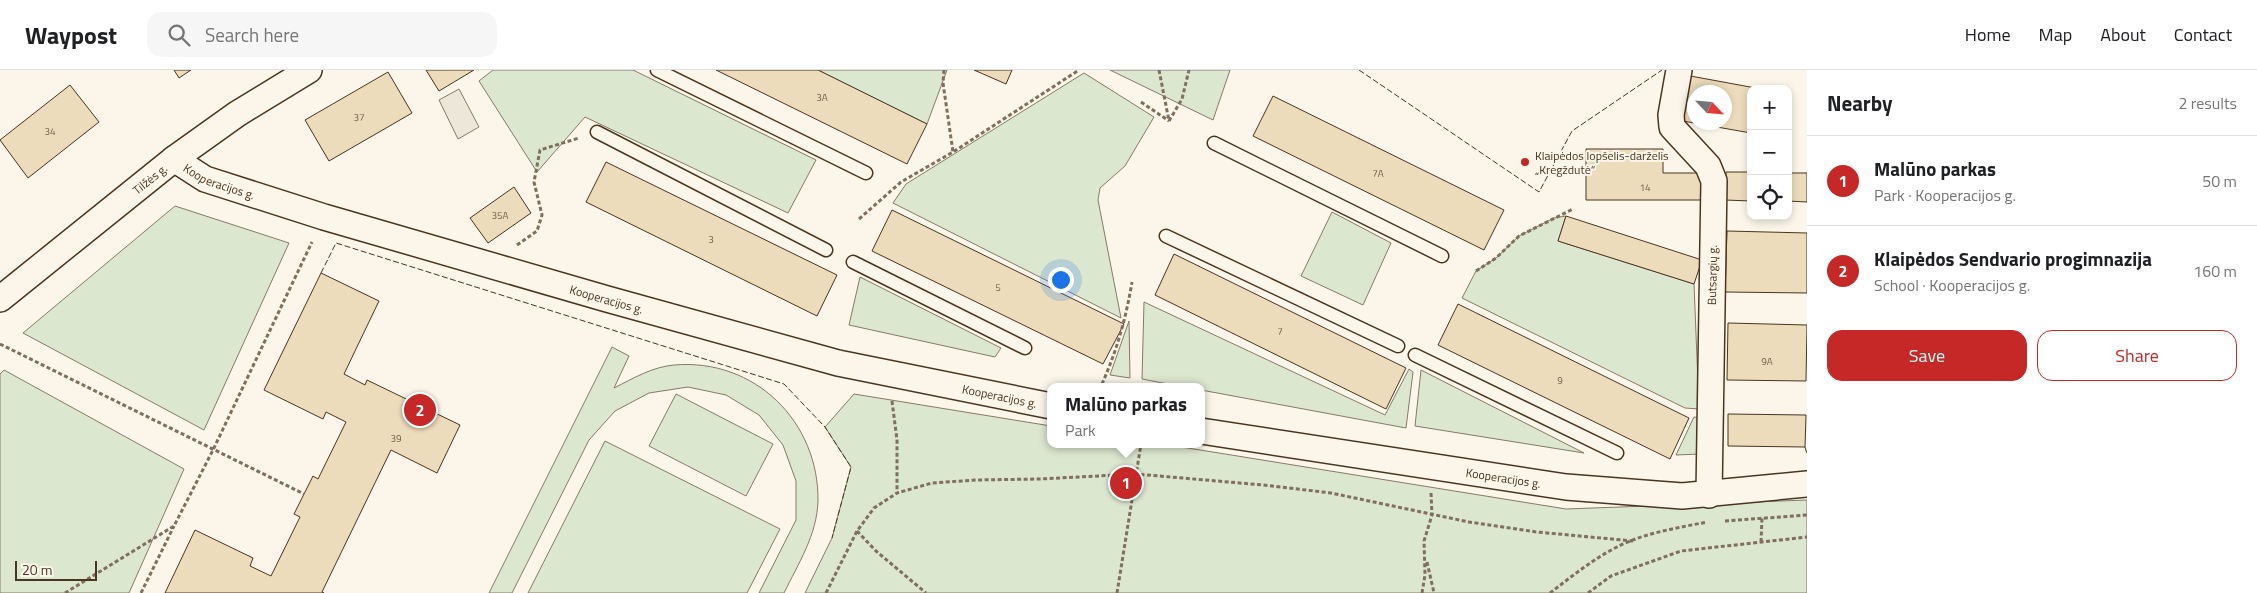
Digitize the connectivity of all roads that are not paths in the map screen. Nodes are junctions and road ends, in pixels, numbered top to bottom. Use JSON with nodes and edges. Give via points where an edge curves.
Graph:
{"nodes":[{"id":1,"x":309,"y":70,"type":"edge"},
{"id":2,"x":657,"y":70,"type":"edge"},
{"id":3,"x":1679,"y":70,"type":"edge"},
{"id":4,"x":597,"y":132,"type":"road end"},
{"id":5,"x":1214,"y":143,"type":"dead end"},
{"id":6,"x":174,"y":158,"type":"junction"},
{"id":7,"x":866,"y":173,"type":"dead end"},
{"id":8,"x":1166,"y":236,"type":"dead end"},
{"id":9,"x":826,"y":250,"type":"dead end"},
{"id":10,"x":1442,"y":256,"type":"dead end"},
{"id":11,"x":853,"y":262,"type":"dead end"},
{"id":12,"x":0,"y":299,"type":"edge"},
{"id":13,"x":1398,"y":346,"type":"dead end"},
{"id":14,"x":1025,"y":348,"type":"dead end"},
{"id":15,"x":1415,"y":355,"type":"dead end"},
{"id":16,"x":1047,"y":405,"type":"edge"},
{"id":17,"x":1205,"y":433,"type":"edge"},
{"id":18,"x":1617,"y":453,"type":"dead end"},
{"id":19,"x":1807,"y":484,"type":"edge"},
{"id":20,"x":1709,"y":495,"type":"junction"}],
"edges":[{"from":1,"to":6,"type":"street","name":"Tilžės g."},
{"from":2,"to":7,"type":"lane"},
{"from":3,"to":20,"type":"street","name":"Butsargių g.","via":[[1671,114],[1672,127],[1708,166],[1714,181]]},
{"from":4,"to":9,"type":"lane"},
{"from":5,"to":10,"type":"lane"},
{"from":6,"to":12,"type":"street","name":"Tilžės g."},
{"from":6,"to":16,"type":"street","name":"Kooperacijos g.","via":[[205,180],[487,264],[838,363]]},
{"from":8,"to":13,"type":"lane"},
{"from":11,"to":14,"type":"lane"},
{"from":15,"to":18,"type":"lane"},
{"from":17,"to":20,"type":"street","name":"Kooperacijos g.","via":[[1566,487],[1682,496]]},
{"from":19,"to":20,"type":"street","name":"Kooperacijos g."}]}
